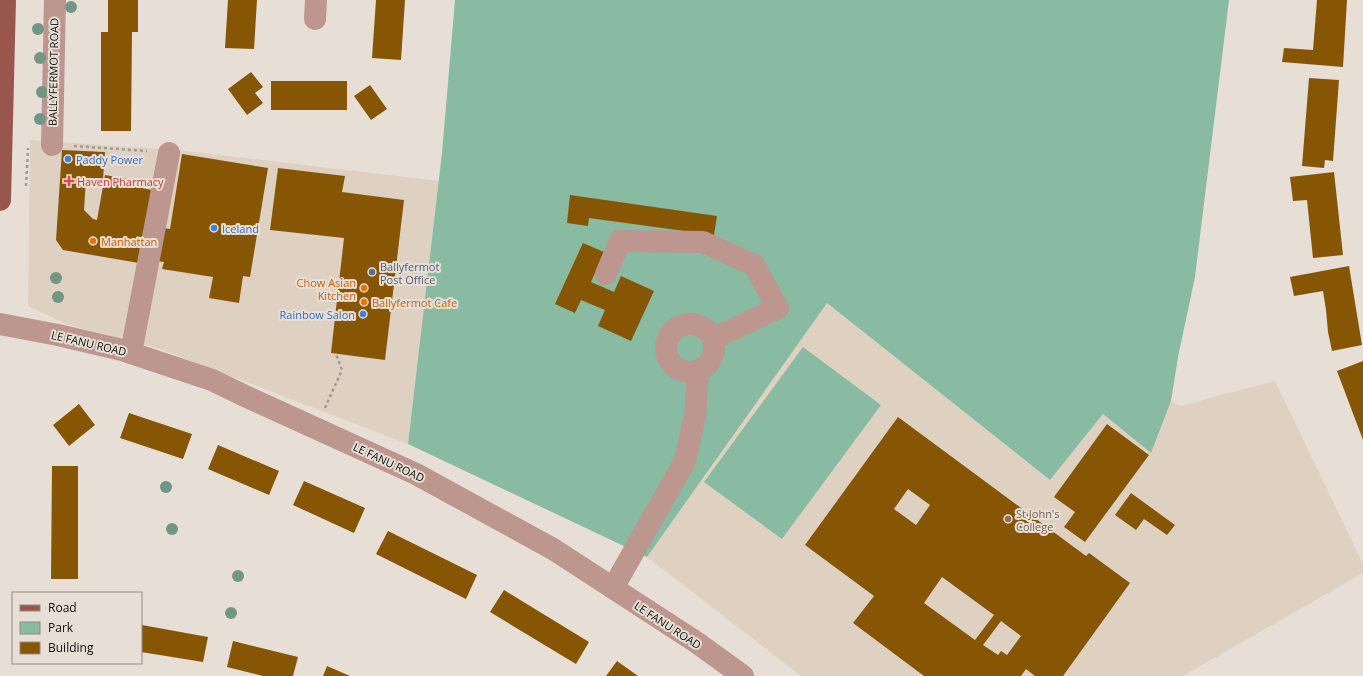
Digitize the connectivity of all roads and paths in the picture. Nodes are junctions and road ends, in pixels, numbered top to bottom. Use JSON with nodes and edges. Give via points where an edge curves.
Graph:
{"nodes":[{"id":1,"x":5,"y":0,"type":"edge"},
{"id":2,"x":55,"y":0,"type":"edge"},
{"id":3,"x":2,"y":57,"type":"edge"},
{"id":4,"x":52,"y":145,"type":"junction"},
{"id":5,"x":169,"y":153,"type":"joint"},
{"id":6,"x":26,"y":186,"type":"dead end"},
{"id":7,"x":0,"y":200,"type":"edge"},
{"id":8,"x":606,"y":274,"type":"dead end"},
{"id":9,"x":0,"y":324,"type":"edge"},
{"id":10,"x":713,"y":339,"type":"junction"},
{"id":11,"x":131,"y":353,"type":"junction"},
{"id":12,"x":336,"y":354,"type":"dead end"},
{"id":13,"x":698,"y":372,"type":"junction"},
{"id":14,"x":316,"y":428,"type":"junction"},
{"id":15,"x":613,"y":588,"type":"junction"},
{"id":16,"x":743,"y":676,"type":"edge"}],
"edges":[{"from":1,"to":3,"type":"main road"},
{"from":2,"to":4,"type":"street","name":"BALLYFERMOT ROAD"},
{"from":3,"to":7,"type":"main road"},
{"from":4,"to":5,"type":"path"},
{"from":4,"to":6,"type":"path","via":[[28,143]]},
{"from":5,"to":11,"type":"street"},
{"from":8,"to":10,"type":"street","via":[[620,241],[703,242],[754,265],[778,308]]},
{"from":9,"to":11,"type":"street","name":"LE FANU ROAD"},
{"from":10,"to":13,"type":"street","via":[[713,355],[710,362]]},
{"from":10,"to":13,"type":"street","via":[[702,327],[694,324],[678,327],[666,339],[666,356],[670,363],[682,372]]},
{"from":11,"to":14,"type":"street","name":"LE FANU ROAD","via":[[212,380]]},
{"from":12,"to":14,"type":"path","via":[[342,370]]},
{"from":13,"to":15,"type":"street","via":[[695,416],[685,461]]},
{"from":14,"to":15,"type":"street","name":"LE FANU ROAD","via":[[416,474],[553,549]]},
{"from":15,"to":16,"type":"street","name":"LE FANU ROAD"}]}
